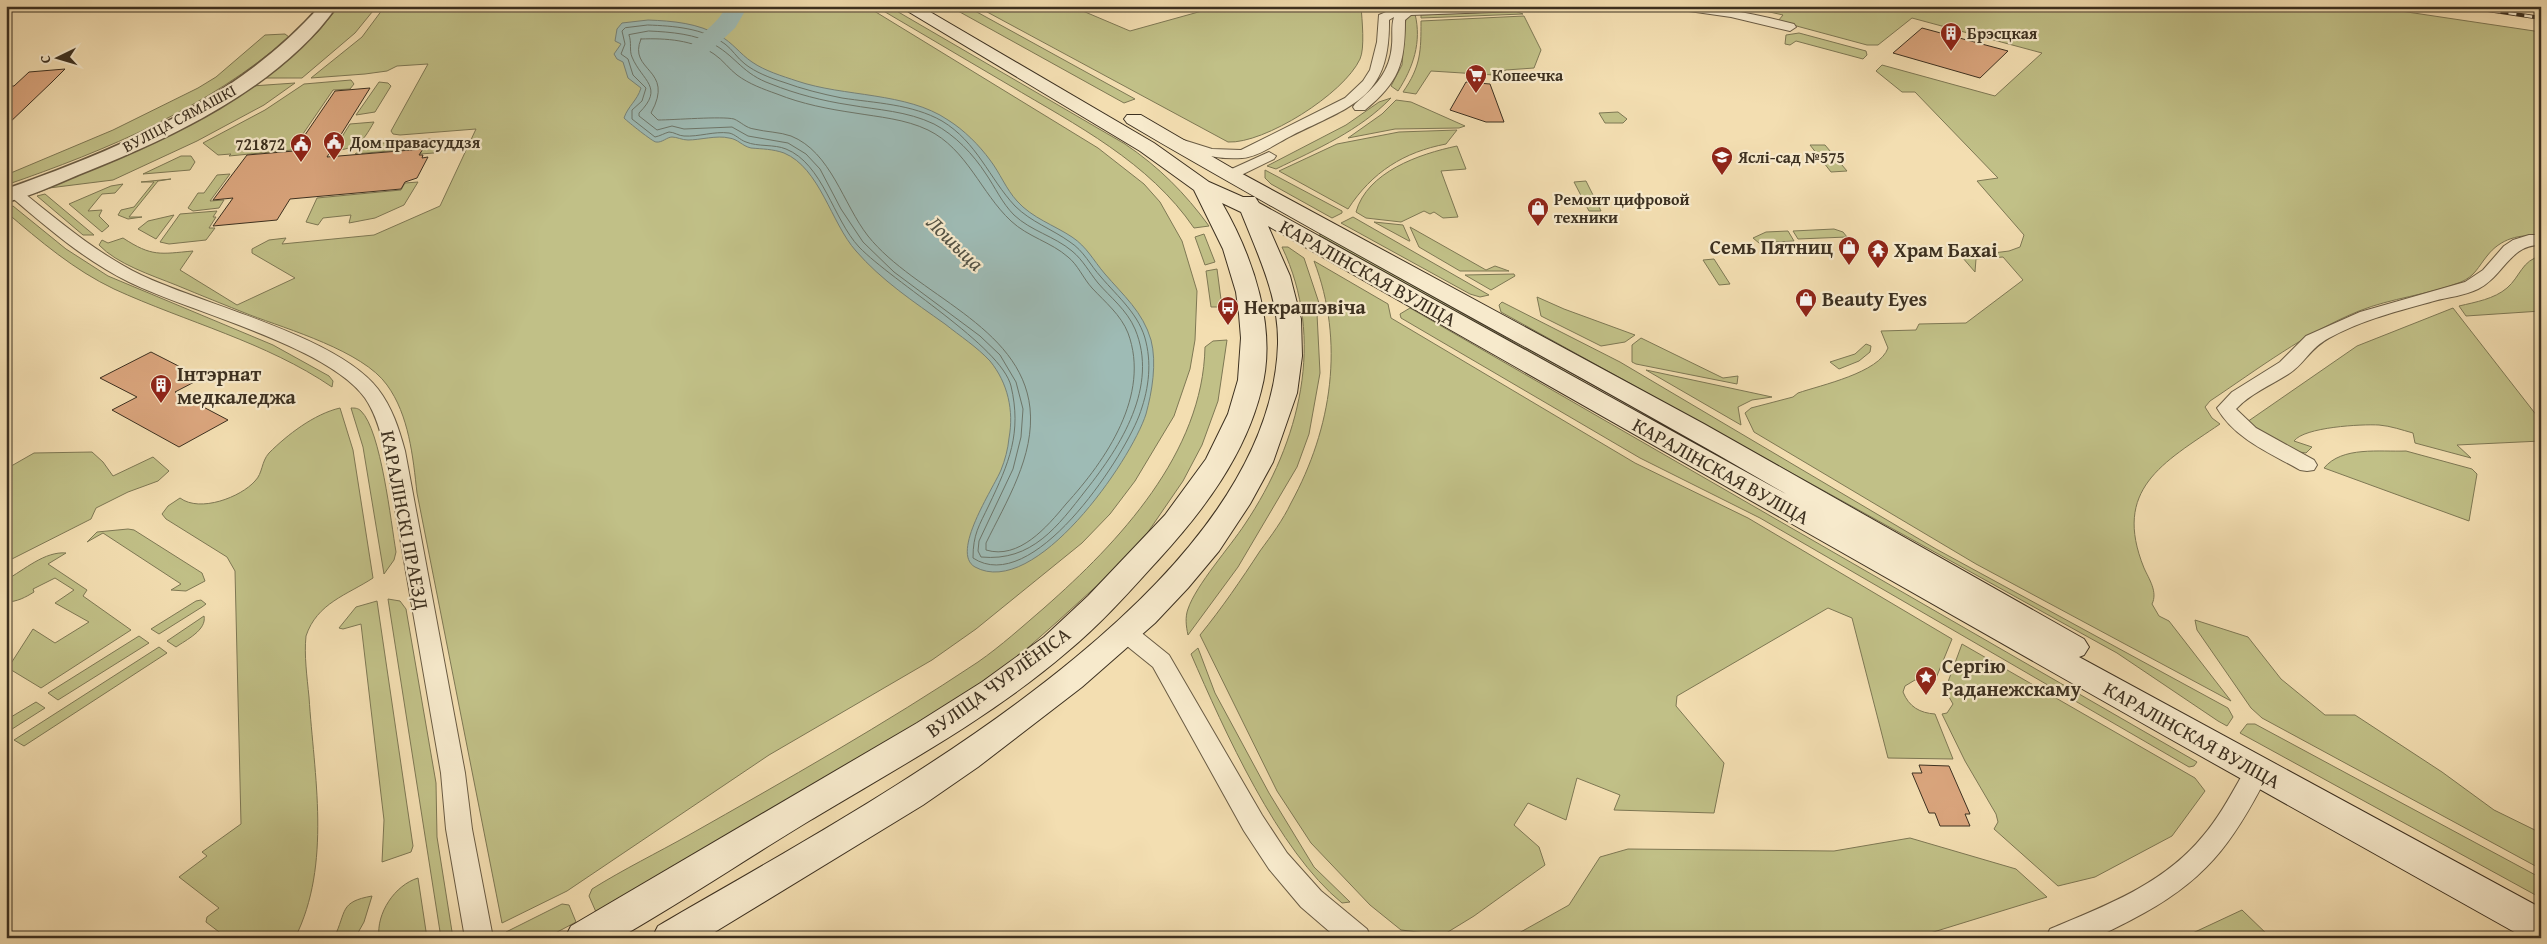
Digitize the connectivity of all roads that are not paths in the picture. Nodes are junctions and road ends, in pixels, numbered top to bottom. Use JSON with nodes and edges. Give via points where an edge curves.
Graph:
{"nodes":[{"id":1,"x":330,"y":6,"type":"edge"},
{"id":2,"x":907,"y":6,"type":"edge"},
{"id":3,"x":1548,"y":6,"type":"edge"},
{"id":4,"x":1682,"y":6,"type":"edge"},
{"id":5,"x":1408,"y":11,"type":"junction"},
{"id":6,"x":937,"y":15,"type":"edge"},
{"id":7,"x":1790,"y":27,"type":"dead end"},
{"id":8,"x":1175,"y":142,"type":"junction"},
{"id":9,"x":1230,"y":175,"type":"junction"},
{"id":10,"x":1202,"y":186,"type":"junction"},
{"id":11,"x":11,"y":194,"type":"edge"},
{"id":12,"x":1251,"y":208,"type":"junction"},
{"id":13,"x":1287,"y":227,"type":"junction"},
{"id":14,"x":1261,"y":234,"type":"junction"},
{"id":15,"x":2541,"y":240,"type":"edge"},
{"id":16,"x":2307,"y":465,"type":"dead end"},
{"id":17,"x":1773,"y":488,"type":"junction"},
{"id":18,"x":1091,"y":612,"type":"junction"},
{"id":19,"x":1125,"y":632,"type":"junction"},
{"id":20,"x":2261,"y":764,"type":"junction"},
{"id":21,"x":2541,"y":906,"type":"edge"},
{"id":22,"x":2541,"y":927,"type":"edge"},
{"id":23,"x":479,"y":938,"type":"edge"},
{"id":24,"x":584,"y":938,"type":"edge"},
{"id":25,"x":671,"y":938,"type":"edge"},
{"id":26,"x":1358,"y":938,"type":"edge"},
{"id":27,"x":2060,"y":938,"type":"edge"}],
"edges":[{"from":1,"to":11,"type":"street","name":"ВУЛІЦА СЯМАШКІ","via":[[295,45],[230,93],[119,150]]},
{"from":2,"to":6,"type":"main road","name":"КАРАЛІНСКАЯ ВУЛІЦА"},
{"from":3,"to":5,"type":"street"},
{"from":4,"to":7,"type":"street"},
{"from":5,"to":8,"type":"street","via":[[1383,18],[1383,42],[1377,70],[1350,101],[1244,154],[1211,153]]},
{"from":5,"to":9,"type":"street","via":[[1399,19],[1397,62],[1381,91],[1337,123]]},
{"from":6,"to":8,"type":"main road","name":"КАРАЛІНСКАЯ ВУЛІЦА","via":[[943,19],[957,18]]},
{"from":6,"to":10,"type":"main road","name":"КАРАЛІНСКАЯ ВУЛІЦА","via":[[1147,147]]},
{"from":8,"to":9,"type":"main road","name":"КАРАЛІНСКАЯ ВУЛІЦА"},
{"from":9,"to":10,"type":"main road"},
{"from":9,"to":12,"type":"main road","name":"ВУЛІЦА ЧУРЛЁНІСА"},
{"from":9,"to":17,"type":"main road","name":"КАРАЛІНСКАЯ ВУЛІЦА","via":[[1477,309]]},
{"from":10,"to":12,"type":"main road","name":"КАРАЛІНСКАЯ ВУЛІЦА"},
{"from":10,"to":18,"type":"main road","name":"ВУЛІЦА ЧУРЛЁНІСА","via":[[1236,250],[1247,286],[1253,346],[1249,389],[1229,443],[1199,492],[1164,536]]},
{"from":11,"to":23,"type":"street","name":"КАРАЛІНСКІ ПРАЕЗД","via":[[104,262],[146,283],[301,346],[351,374],[374,396],[389,429],[394,451],[453,772],[459,829]]},
{"from":12,"to":13,"type":"main road","name":"КАРАЛІНСКАЯ ВУЛІЦА"},
{"from":12,"to":14,"type":"main road","name":"ВУЛІЦА ЧУРЛЁНІСА"},
{"from":13,"to":14,"type":"main road","via":[[1267,227]]},
{"from":13,"to":17,"type":"main road","name":"КАРАЛІНСКАЯ ВУЛІЦА"},
{"from":14,"to":19,"type":"main road","name":"ВУЛІЦА ЧУРЛЁНІСА","via":[[1278,274],[1289,319],[1287,372],[1272,432],[1249,485],[1223,526],[1164,596]]},
{"from":15,"to":16,"type":"street","via":[[2518,243],[2472,286],[2383,310],[2348,322],[2310,341],[2285,368],[2236,398],[2226,408],[2229,415],[2246,429]]},
{"from":17,"to":20,"type":"main road","name":"КАРАЛІНСКАЯ ВУЛІЦА"},
{"from":18,"to":19,"type":"main road"},
{"from":18,"to":24,"type":"main road","name":"ВУЛІЦА ЧУРЛЁНІСА","via":[[1032,662],[946,723]]},
{"from":19,"to":25,"type":"main road","name":"ВУЛІЦА ЧУРЛЁНІСА","via":[[1076,675],[944,772]]},
{"from":19,"to":26,"type":"street","via":[[1161,662],[1278,861],[1311,899]]},
{"from":20,"to":21,"type":"main road","name":"КАРАЛІНСКАЯ ВУЛІЦА"},
{"from":20,"to":22,"type":"main road","name":"КАРАЛІНСКАЯ ВУЛІЦА"},
{"from":20,"to":27,"type":"street","via":[[2222,832],[2184,874],[2135,905]]}]}
